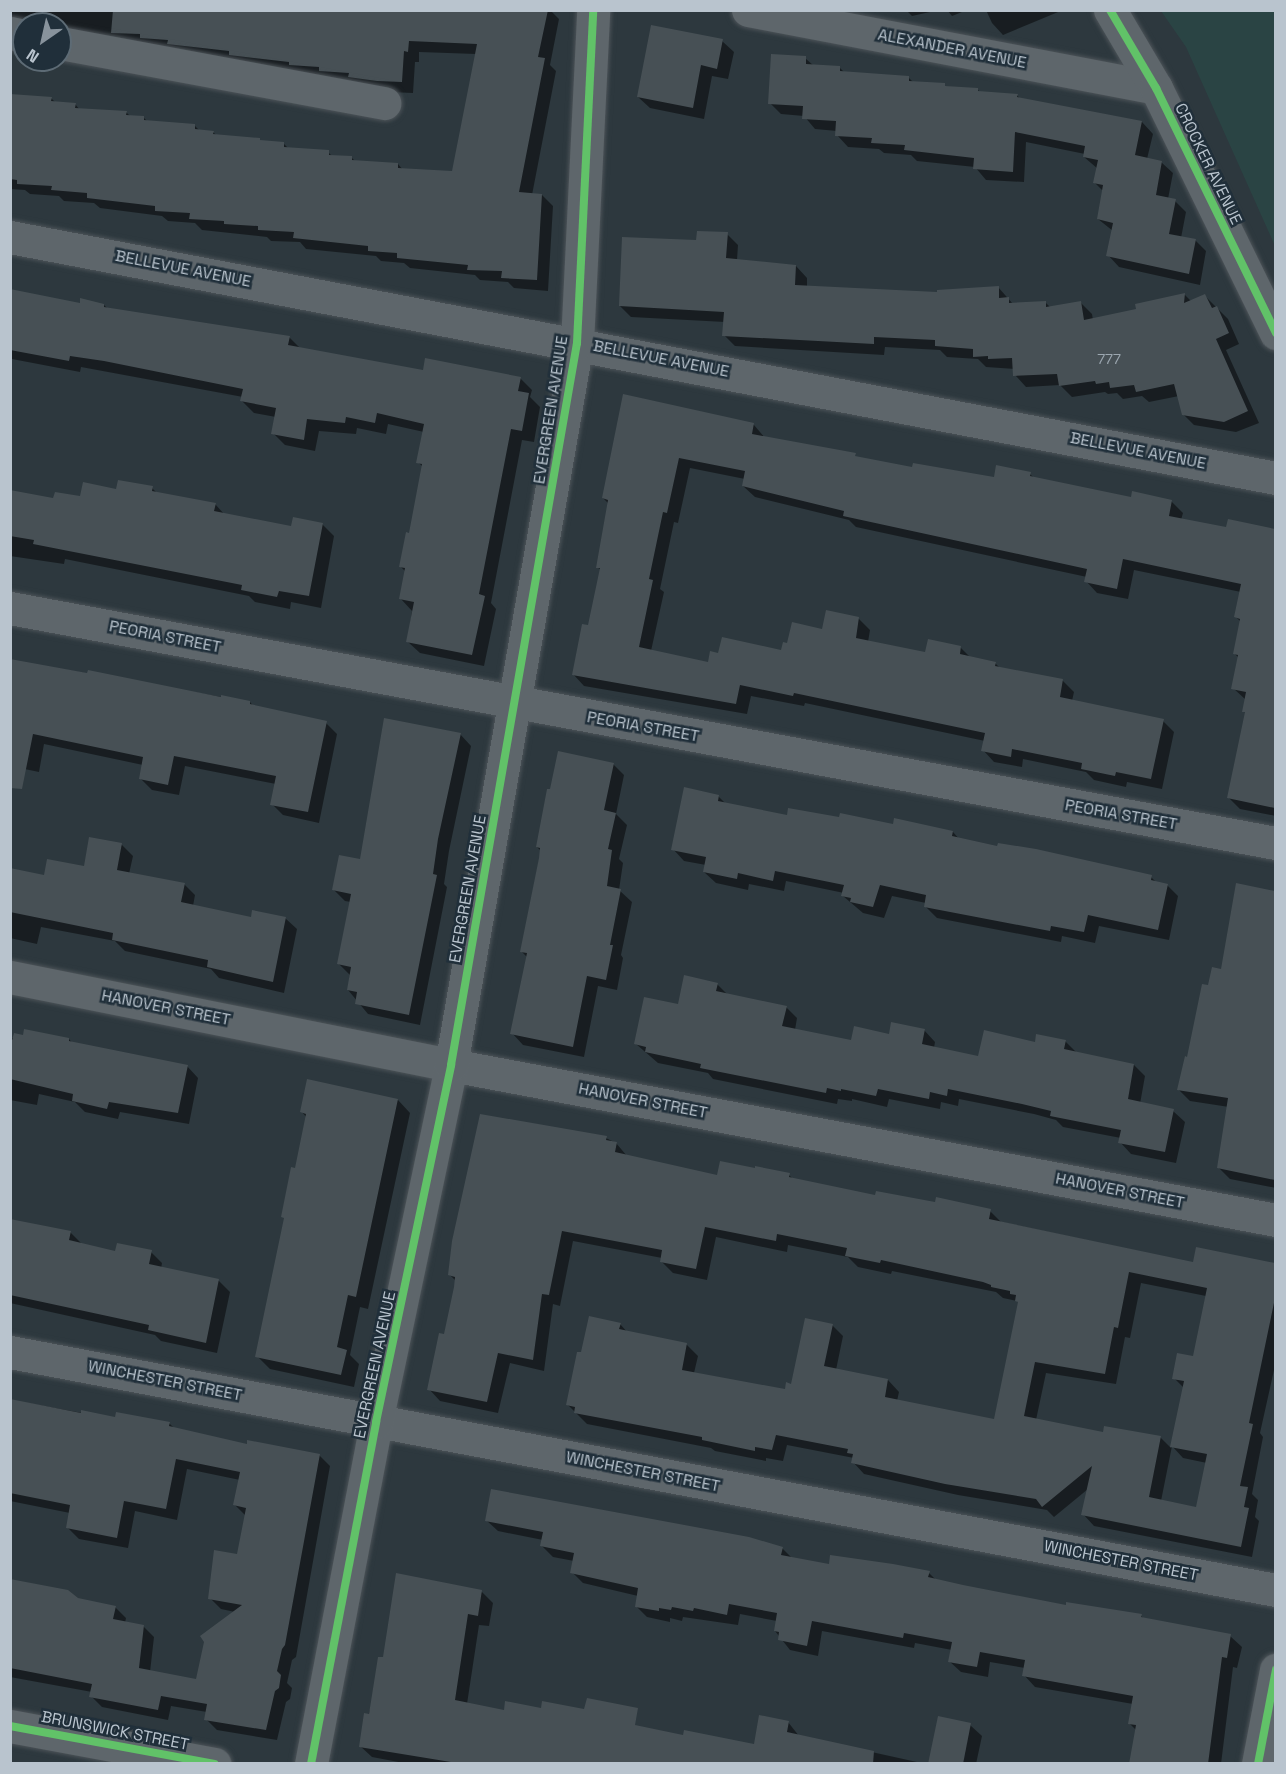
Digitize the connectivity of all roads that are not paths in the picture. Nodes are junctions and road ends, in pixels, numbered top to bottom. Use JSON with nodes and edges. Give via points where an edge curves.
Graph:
{"nodes":[{"id":1,"x":593,"y":10,"type":"edge"},
{"id":2,"x":748,"y":10,"type":"edge"},
{"id":3,"x":1110,"y":10,"type":"edge"},
{"id":4,"x":72,"y":45,"type":"edge"},
{"id":5,"x":1156,"y":88,"type":"junction"},
{"id":6,"x":385,"y":103,"type":"dead end"},
{"id":7,"x":10,"y":237,"type":"edge"},
{"id":8,"x":1275,"y":333,"type":"edge"},
{"id":9,"x":577,"y":343,"type":"junction"},
{"id":10,"x":1275,"y":478,"type":"edge"},
{"id":11,"x":10,"y":608,"type":"edge"},
{"id":12,"x":514,"y":703,"type":"junction"},
{"id":13,"x":1275,"y":843,"type":"edge"},
{"id":14,"x":10,"y":977,"type":"edge"},
{"id":15,"x":451,"y":1065,"type":"junction"},
{"id":16,"x":1275,"y":1220,"type":"edge"},
{"id":17,"x":10,"y":1352,"type":"edge"},
{"id":18,"x":376,"y":1422,"type":"junction"},
{"id":19,"x":1275,"y":1590,"type":"edge"},
{"id":20,"x":1275,"y":1670,"type":"edge"},
{"id":21,"x":10,"y":1726,"type":"edge"},
{"id":22,"x":215,"y":1764,"type":"edge"},
{"id":23,"x":311,"y":1764,"type":"edge"},
{"id":24,"x":1258,"y":1764,"type":"edge"}],
"edges":[{"from":1,"to":9,"type":"street","name":"EVERGREEN AVENUE"},
{"from":2,"to":5,"type":"street","name":"ALEXANDER AVENUE"},
{"from":3,"to":5,"type":"street","name":"CROCKER AVENUE"},
{"from":4,"to":6,"type":"street"},
{"from":5,"to":8,"type":"street","name":"CROCKER AVENUE"},
{"from":7,"to":9,"type":"street","name":"BELLEVUE AVENUE"},
{"from":9,"to":10,"type":"street","name":"BELLEVUE AVENUE"},
{"from":9,"to":12,"type":"street","name":"EVERGREEN AVENUE"},
{"from":11,"to":12,"type":"street","name":"PEORIA STREET"},
{"from":12,"to":13,"type":"street","name":"PEORIA STREET"},
{"from":12,"to":15,"type":"street","name":"EVERGREEN AVENUE"},
{"from":14,"to":15,"type":"street","name":"HANOVER STREET"},
{"from":15,"to":16,"type":"street","name":"HANOVER STREET"},
{"from":15,"to":18,"type":"street","name":"EVERGREEN AVENUE"},
{"from":17,"to":18,"type":"street","name":"WINCHESTER STREET"},
{"from":18,"to":19,"type":"street","name":"WINCHESTER STREET"},
{"from":18,"to":23,"type":"street","name":"EVERGREEN AVENUE"},
{"from":20,"to":24,"type":"street"},
{"from":21,"to":22,"type":"street","name":"BRUNSWICK STREET"}]}
